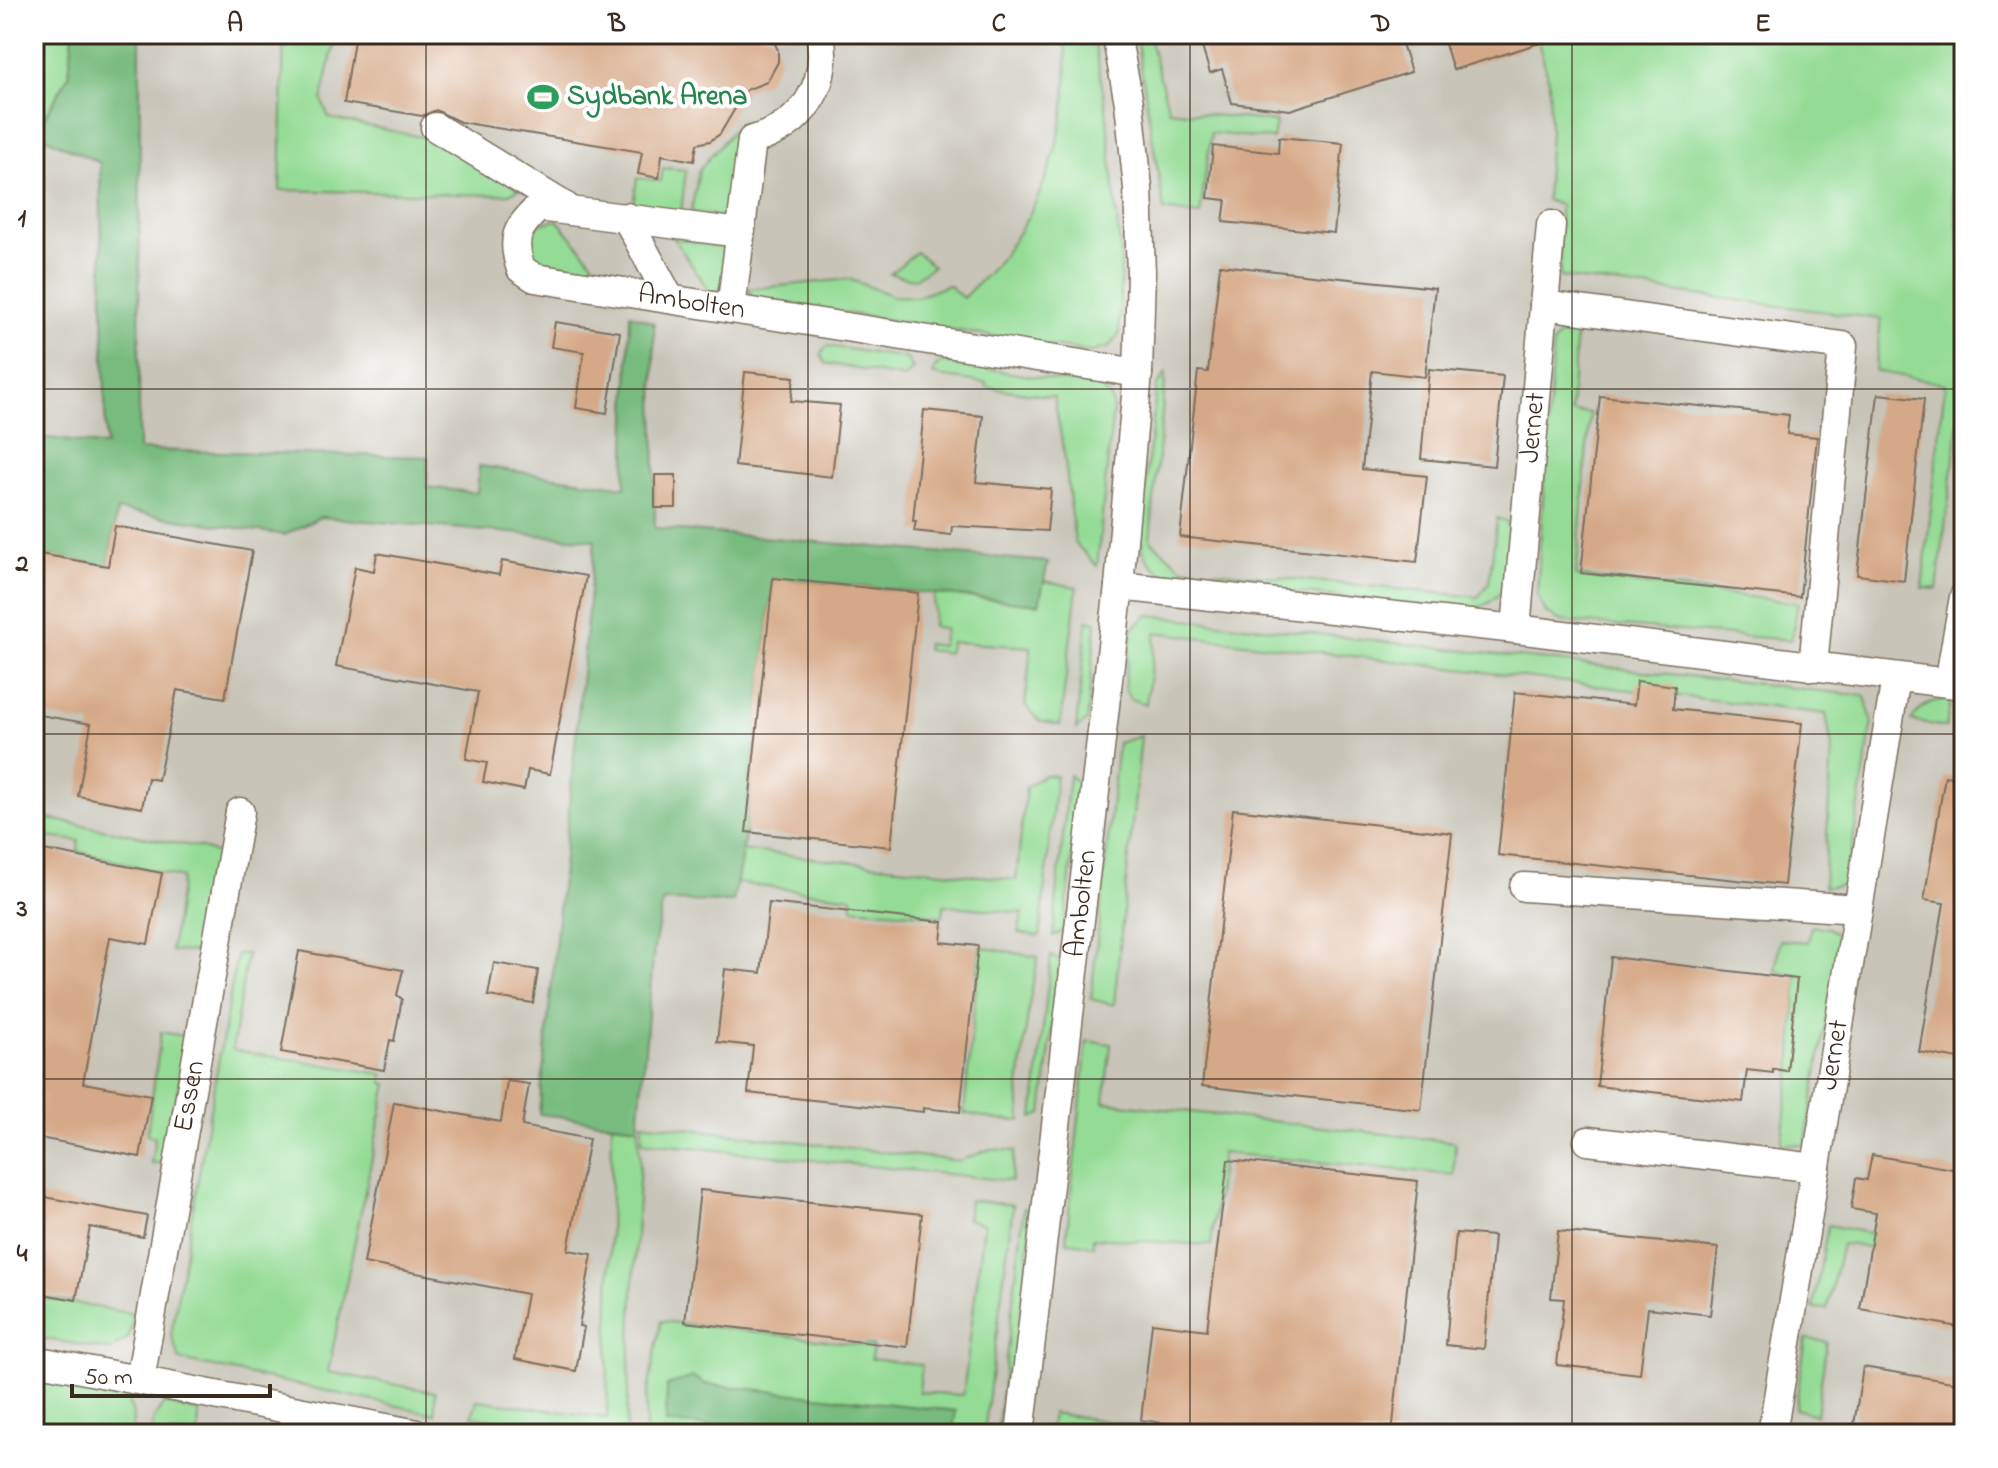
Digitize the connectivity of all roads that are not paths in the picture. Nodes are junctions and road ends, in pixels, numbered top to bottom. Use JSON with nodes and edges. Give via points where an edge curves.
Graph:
{"nodes":[{"id":1,"x":820,"y":34,"type":"edge"},
{"id":2,"x":1116,"y":34,"type":"edge"},
{"id":3,"x":435,"y":127,"type":"dead end"},
{"id":4,"x":570,"y":210,"type":"junction"},
{"id":5,"x":626,"y":217,"type":"junction"},
{"id":6,"x":1551,"y":225,"type":"dead end"},
{"id":7,"x":740,"y":233,"type":"junction"},
{"id":8,"x":670,"y":299,"type":"junction"},
{"id":9,"x":1544,"y":305,"type":"junction"},
{"id":10,"x":731,"y":309,"type":"junction"},
{"id":11,"x":1138,"y":373,"type":"junction"},
{"id":12,"x":1119,"y":586,"type":"junction"},
{"id":13,"x":1964,"y":597,"type":"edge"},
{"id":14,"x":1516,"y":629,"type":"junction"},
{"id":15,"x":1813,"y":667,"type":"junction"},
{"id":16,"x":1896,"y":678,"type":"junction"},
{"id":17,"x":1957,"y":684,"type":"edge"},
{"id":18,"x":240,"y":812,"type":"dead end"},
{"id":19,"x":1524,"y":887,"type":"dead end"},
{"id":20,"x":1858,"y":909,"type":"junction"},
{"id":21,"x":1588,"y":1141,"type":"dead end"},
{"id":22,"x":1816,"y":1168,"type":"junction"},
{"id":23,"x":34,"y":1360,"type":"edge"},
{"id":24,"x":140,"y":1380,"type":"junction"},
{"id":25,"x":417,"y":1434,"type":"edge"},
{"id":26,"x":1020,"y":1434,"type":"edge"},
{"id":27,"x":1772,"y":1434,"type":"edge"}],
"edges":[{"from":1,"to":7,"type":"street","via":[[820,81],[807,106],[784,128],[752,140]]},
{"from":2,"to":11,"type":"street","name":"Ambolten","via":[[1138,188]]},
{"from":3,"to":4,"type":"street"},
{"from":4,"to":5,"type":"street","name":"Ambolten"},
{"from":4,"to":8,"type":"street","name":"Ambolten","via":[[539,207],[521,223],[514,248],[521,269],[535,278]]},
{"from":5,"to":7,"type":"street","name":"Ambolten"},
{"from":5,"to":8,"type":"street"},
{"from":6,"to":9,"type":"street","name":"Jernet"},
{"from":7,"to":10,"type":"street"},
{"from":8,"to":10,"type":"street","name":"Ambolten"},
{"from":9,"to":14,"type":"street","name":"Jernet"},
{"from":9,"to":15,"type":"street","via":[[1843,346]]},
{"from":10,"to":11,"type":"street","name":"Ambolten"},
{"from":11,"to":12,"type":"street","name":"Ambolten"},
{"from":12,"to":14,"type":"street"},
{"from":12,"to":26,"type":"street","name":"Ambolten"},
{"from":13,"to":17,"type":"street"},
{"from":14,"to":15,"type":"street"},
{"from":15,"to":16,"type":"street"},
{"from":16,"to":17,"type":"street"},
{"from":16,"to":20,"type":"street","name":"Jernet"},
{"from":18,"to":24,"type":"street","name":"Essen"},
{"from":19,"to":20,"type":"street"},
{"from":20,"to":22,"type":"street","name":"Jernet"},
{"from":21,"to":22,"type":"street"},
{"from":22,"to":27,"type":"street","name":"Jernet"},
{"from":23,"to":24,"type":"street"},
{"from":24,"to":25,"type":"street"}]}
